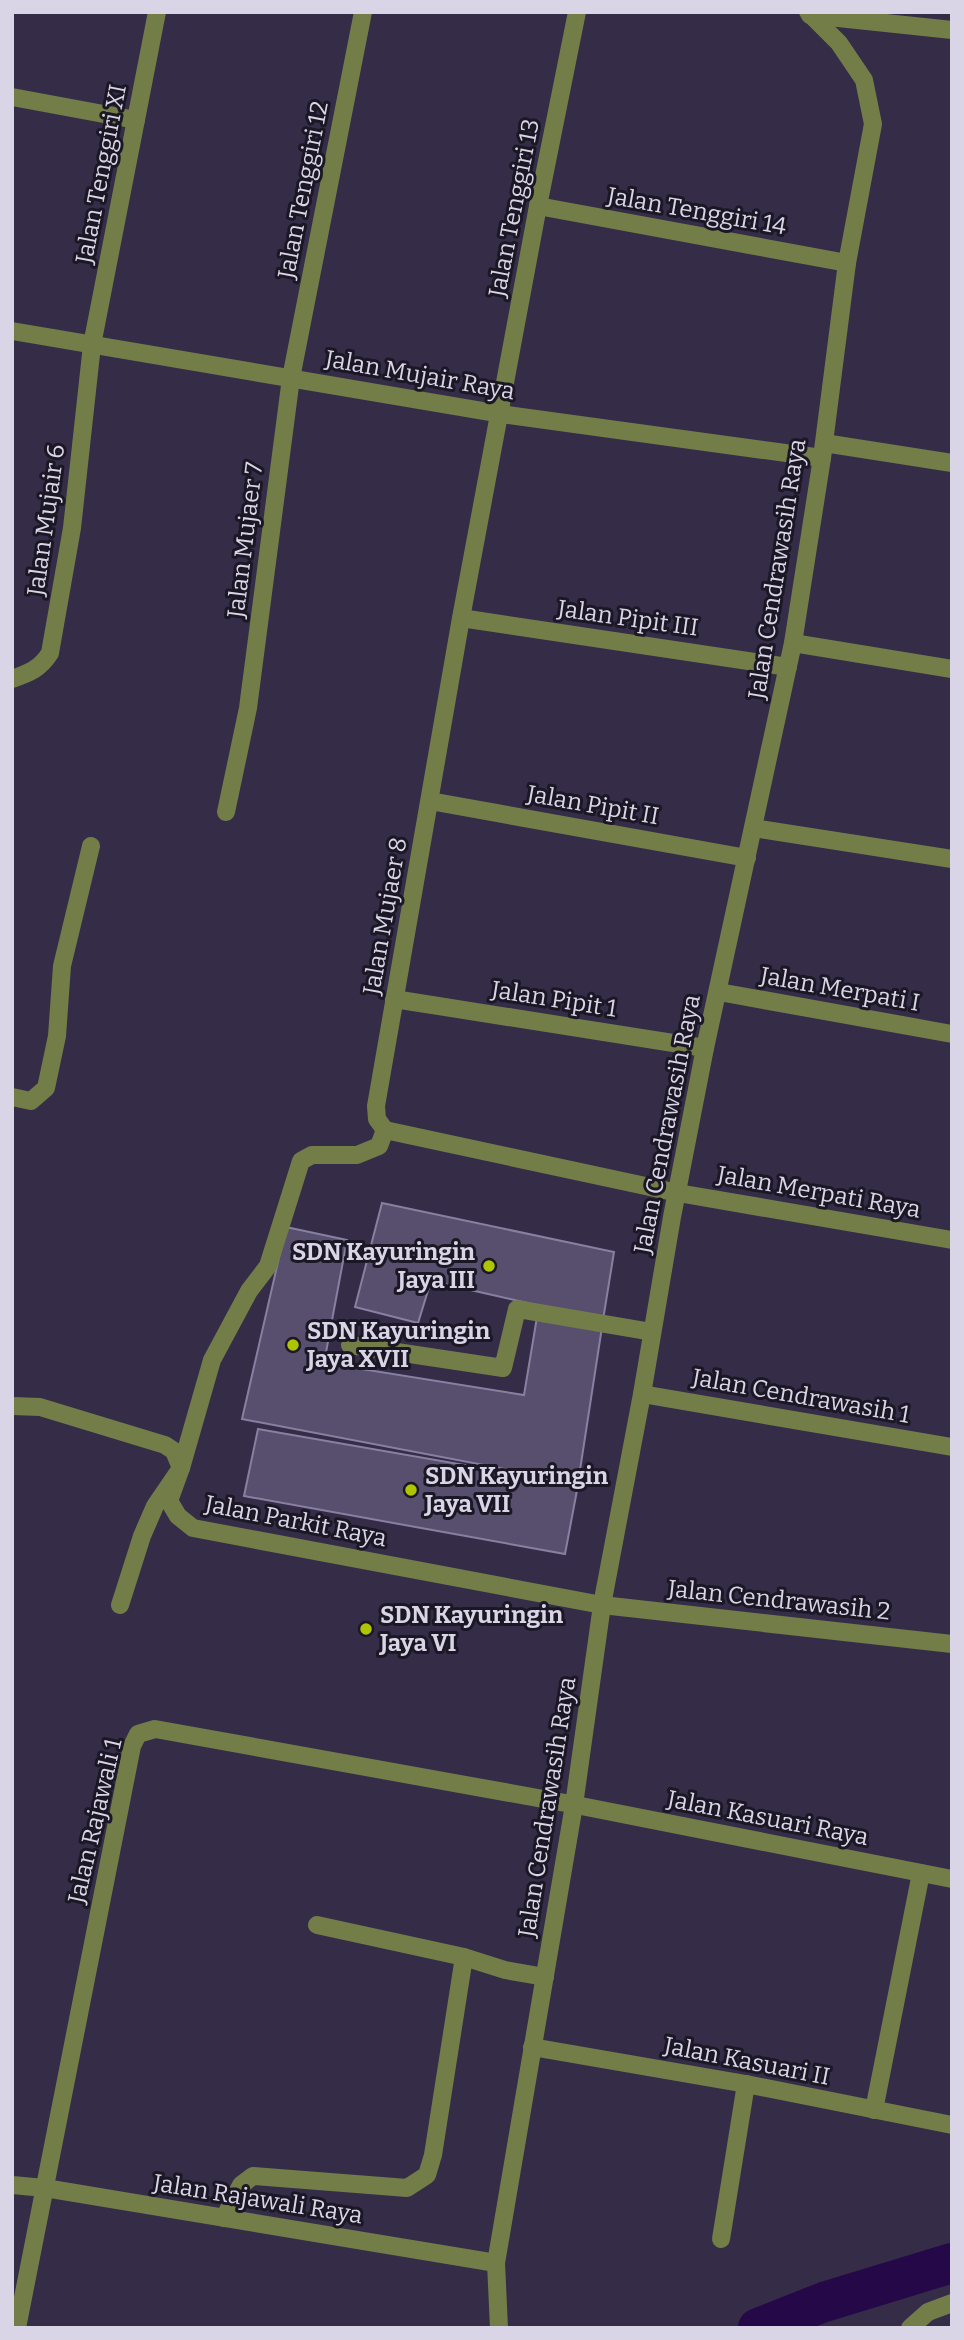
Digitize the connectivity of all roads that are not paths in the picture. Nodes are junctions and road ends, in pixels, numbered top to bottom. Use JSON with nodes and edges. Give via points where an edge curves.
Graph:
{"nodes":[{"id":1,"x":157,"y":12,"type":"edge"},
{"id":2,"x":363,"y":12,"type":"edge"},
{"id":3,"x":577,"y":12,"type":"edge"},
{"id":4,"x":809,"y":13,"type":"edge"},
{"id":5,"x":952,"y":30,"type":"edge"},
{"id":6,"x":12,"y":97,"type":"edge"},
{"id":7,"x":136,"y":120,"type":"junction"},
{"id":8,"x":538,"y":206,"type":"junction"},
{"id":9,"x":847,"y":263,"type":"junction"},
{"id":10,"x":12,"y":331,"type":"edge"},
{"id":11,"x":92,"y":345,"type":"junction"},
{"id":12,"x":291,"y":378,"type":"junction"},
{"id":13,"x":501,"y":414,"type":"junction"},
{"id":14,"x":823,"y":451,"type":"junction"},
{"id":15,"x":952,"y":463,"type":"edge"},
{"id":16,"x":461,"y":618,"type":"junction"},
{"id":17,"x":793,"y":643,"type":"junction"},
{"id":18,"x":788,"y":667,"type":"junction"},
{"id":19,"x":952,"y":669,"type":"edge"},
{"id":20,"x":12,"y":679,"type":"edge"},
{"id":21,"x":430,"y":802,"type":"junction"},
{"id":22,"x":226,"y":812,"type":"dead end"},
{"id":23,"x":753,"y":828,"type":"junction"},
{"id":24,"x":91,"y":846,"type":"dead end"},
{"id":25,"x":747,"y":858,"type":"junction"},
{"id":26,"x":952,"y":859,"type":"edge"},
{"id":27,"x":719,"y":992,"type":"junction"},
{"id":28,"x":394,"y":999,"type":"junction"},
{"id":29,"x":952,"y":1034,"type":"edge"},
{"id":30,"x":705,"y":1048,"type":"junction"},
{"id":31,"x":12,"y":1097,"type":"edge"},
{"id":32,"x":385,"y":1130,"type":"junction"},
{"id":33,"x":678,"y":1193,"type":"junction"},
{"id":34,"x":952,"y":1240,"type":"edge"},
{"id":35,"x":652,"y":1332,"type":"junction"},
{"id":36,"x":350,"y":1345,"type":"dead end"},
{"id":37,"x":642,"y":1394,"type":"junction"},
{"id":38,"x":12,"y":1406,"type":"edge"},
{"id":39,"x":952,"y":1447,"type":"edge"},
{"id":40,"x":181,"y":1468,"type":"junction"},
{"id":41,"x":120,"y":1605,"type":"dead end"},
{"id":42,"x":602,"y":1605,"type":"junction"},
{"id":43,"x":952,"y":1644,"type":"edge"},
{"id":44,"x":574,"y":1805,"type":"junction"},
{"id":45,"x":921,"y":1874,"type":"junction"},
{"id":46,"x":952,"y":1879,"type":"edge"},
{"id":47,"x":317,"y":1925,"type":"dead end"},
{"id":48,"x":464,"y":1957,"type":"junction"},
{"id":49,"x":545,"y":1977,"type":"junction"},
{"id":50,"x":532,"y":2047,"type":"junction"},
{"id":51,"x":746,"y":2084,"type":"junction"},
{"id":52,"x":874,"y":2110,"type":"junction"},
{"id":53,"x":952,"y":2125,"type":"edge"},
{"id":54,"x":12,"y":2185,"type":"edge"},
{"id":55,"x":45,"y":2188,"type":"junction"},
{"id":56,"x":224,"y":2218,"type":"junction"},
{"id":57,"x":722,"y":2239,"type":"dead end"},
{"id":58,"x":496,"y":2263,"type":"junction"},
{"id":59,"x":952,"y":2303,"type":"edge"},
{"id":60,"x":17,"y":2328,"type":"edge"},
{"id":61,"x":499,"y":2328,"type":"edge"},
{"id":62,"x":911,"y":2328,"type":"edge"}],
"edges":[{"from":1,"to":7,"type":"street","name":"Jalan Tenggiri XI"},
{"from":2,"to":12,"type":"street","name":"Jalan Tenggiri 12"},
{"from":3,"to":8,"type":"street","name":"Jalan Tenggiri 13"},
{"from":4,"to":5,"type":"street"},
{"from":4,"to":9,"type":"street","name":"Jalan Cendrawasih Raya","via":[[839,43],[864,80],[873,124]]},
{"from":6,"to":7,"type":"street"},
{"from":7,"to":11,"type":"street","name":"Jalan Tenggiri XI"},
{"from":8,"to":9,"type":"street","name":"Jalan Tenggiri 14"},
{"from":8,"to":13,"type":"street","name":"Jalan Tenggiri 13"},
{"from":9,"to":14,"type":"street","name":"Jalan Cendrawasih Raya"},
{"from":10,"to":11,"type":"street","name":"Jalan Mujair Raya"},
{"from":11,"to":12,"type":"street","name":"Jalan Mujair Raya"},
{"from":11,"to":20,"type":"street","name":"Jalan Mujair 6","via":[[72,528],[50,653],[43,665]]},
{"from":12,"to":13,"type":"street","name":"Jalan Mujair Raya"},
{"from":12,"to":22,"type":"street","name":"Jalan Mujaer 7","via":[[247,708]]},
{"from":13,"to":14,"type":"street","name":"Jalan Mujair Raya"},
{"from":13,"to":16,"type":"street","name":"Jalan Mujaer 8"},
{"from":14,"to":15,"type":"street","name":"Jalan Mujair Raya"},
{"from":14,"to":17,"type":"street","name":"Jalan Cendrawasih Raya"},
{"from":16,"to":18,"type":"street","name":"Jalan Pipit III"},
{"from":16,"to":21,"type":"street","name":"Jalan Mujaer 8"},
{"from":17,"to":18,"type":"street","name":"Jalan Cendrawasih Raya"},
{"from":17,"to":19,"type":"street"},
{"from":18,"to":23,"type":"street","name":"Jalan Cendrawasih Raya"},
{"from":21,"to":25,"type":"street","name":"Jalan Pipit II"},
{"from":21,"to":28,"type":"street","name":"Jalan Mujaer 8"},
{"from":23,"to":25,"type":"street","name":"Jalan Cendrawasih Raya"},
{"from":23,"to":26,"type":"street"},
{"from":24,"to":31,"type":"street","via":[[62,966],[57,1036],[46,1088],[31,1101]]},
{"from":25,"to":27,"type":"street","name":"Jalan Cendrawasih Raya"},
{"from":27,"to":29,"type":"street","name":"Jalan Merpati I"},
{"from":27,"to":30,"type":"street","name":"Jalan Cendrawasih Raya"},
{"from":28,"to":30,"type":"street","name":"Jalan Pipit 1"},
{"from":28,"to":32,"type":"street","name":"Jalan Mujaer 8","via":[[376,1106],[377,1119]]},
{"from":30,"to":33,"type":"street","name":"Jalan Cendrawasih Raya"},
{"from":32,"to":33,"type":"street"},
{"from":32,"to":40,"type":"street","via":[[379,1146],[357,1156],[312,1155],[301,1161],[268,1266],[212,1360]]},
{"from":33,"to":34,"type":"street","name":"Jalan Merpati Raya"},
{"from":33,"to":35,"type":"street","name":"Jalan Cendrawasih Raya"},
{"from":35,"to":36,"type":"street","via":[[517,1309],[503,1368]]},
{"from":35,"to":37,"type":"street","name":"Jalan Cendrawasih Raya"},
{"from":37,"to":39,"type":"street","name":"Jalan Cendrawasih 1"},
{"from":37,"to":42,"type":"street","name":"Jalan Cendrawasih Raya"},
{"from":38,"to":40,"type":"street","name":"Jalan Parkit Raya","via":[[40,1407],[165,1445],[174,1451]]},
{"from":40,"to":41,"type":"street","via":[[142,1536]]},
{"from":40,"to":42,"type":"street","name":"Jalan Parkit Raya","via":[[169,1501],[193,1528]]},
{"from":42,"to":43,"type":"street","name":"Jalan Cendrawasih 2"},
{"from":42,"to":44,"type":"street","name":"Jalan Cendrawasih Raya"},
{"from":44,"to":45,"type":"street","name":"Jalan Kasuari Raya"},
{"from":44,"to":49,"type":"street","name":"Jalan Cendrawasih Raya"},
{"from":44,"to":55,"type":"street","name":"Jalan Rajawali 1","via":[[155,1729],[138,1734]]},
{"from":45,"to":46,"type":"street","name":"Jalan Kasuari Raya"},
{"from":45,"to":52,"type":"street"},
{"from":47,"to":48,"type":"street"},
{"from":48,"to":49,"type":"street"},
{"from":48,"to":56,"type":"street","via":[[426,2175],[407,2188],[253,2176],[241,2185]]},
{"from":49,"to":50,"type":"street","name":"Jalan Cendrawasih Raya"},
{"from":50,"to":51,"type":"street","name":"Jalan Kasuari II"},
{"from":50,"to":58,"type":"street","name":"Jalan Cendrawasih Raya"},
{"from":51,"to":52,"type":"street","name":"Jalan Kasuari II"},
{"from":51,"to":57,"type":"street"},
{"from":52,"to":53,"type":"street","name":"Jalan Kasuari II"},
{"from":54,"to":55,"type":"street","name":"Jalan Rajawali Raya"},
{"from":55,"to":56,"type":"street","name":"Jalan Rajawali Raya"},
{"from":55,"to":60,"type":"street"},
{"from":56,"to":58,"type":"street","name":"Jalan Rajawali Raya"},
{"from":58,"to":61,"type":"street","name":"Jalan Cendrawasih Raya"},
{"from":59,"to":62,"type":"street","via":[[928,2312]]}]}
